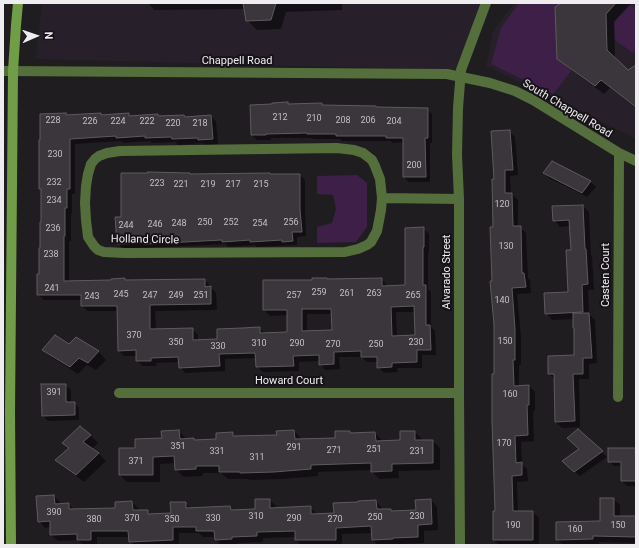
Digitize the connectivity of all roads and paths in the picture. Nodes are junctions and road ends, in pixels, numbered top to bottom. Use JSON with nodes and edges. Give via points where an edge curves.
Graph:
{"nodes":[{"id":1,"x":18,"y":3,"type":"edge"},
{"id":2,"x":486,"y":3,"type":"edge"},
{"id":3,"x":8,"y":71,"type":"edge"},
{"id":4,"x":461,"y":77,"type":"junction"},
{"id":5,"x":619,"y":153,"type":"junction"},
{"id":6,"x":636,"y":161,"type":"edge"},
{"id":7,"x":382,"y":198,"type":"junction"},
{"id":8,"x":459,"y":199,"type":"junction"},
{"id":9,"x":119,"y":393,"type":"dead end"},
{"id":10,"x":459,"y":393,"type":"junction"},
{"id":11,"x":618,"y":397,"type":"dead end"},
{"id":12,"x":10,"y":545,"type":"edge"},
{"id":13,"x":460,"y":545,"type":"edge"}],
"edges":[{"from":1,"to":3,"type":"street"},
{"from":2,"to":4,"type":"street","name":"Alvarado Street","via":[[461,70]]},
{"from":3,"to":4,"type":"street","name":"Chappell Road","via":[[447,74]]},
{"from":3,"to":12,"type":"street"},
{"from":4,"to":5,"type":"street","name":"South Chappell Road","via":[[515,91]]},
{"from":4,"to":8,"type":"street","name":"Alvarado Street","via":[[457,155]]},
{"from":5,"to":6,"type":"street","name":"South Chappell Road"},
{"from":5,"to":11,"type":"street","name":"Casten Court"},
{"from":7,"to":7,"type":"street","name":"Holland Circle","via":[[380,179],[372,160],[364,153],[354,150],[336,148],[120,151],[99,156],[91,164],[86,186],[86,220],[88,237],[98,250],[104,252],[345,252],[358,250],[371,242],[377,231]]},
{"from":7,"to":8,"type":"street"},
{"from":8,"to":10,"type":"street","name":"Alvarado Street"},
{"from":9,"to":10,"type":"street","name":"Howard Court"},
{"from":10,"to":13,"type":"street","name":"Alvarado Street"}]}
